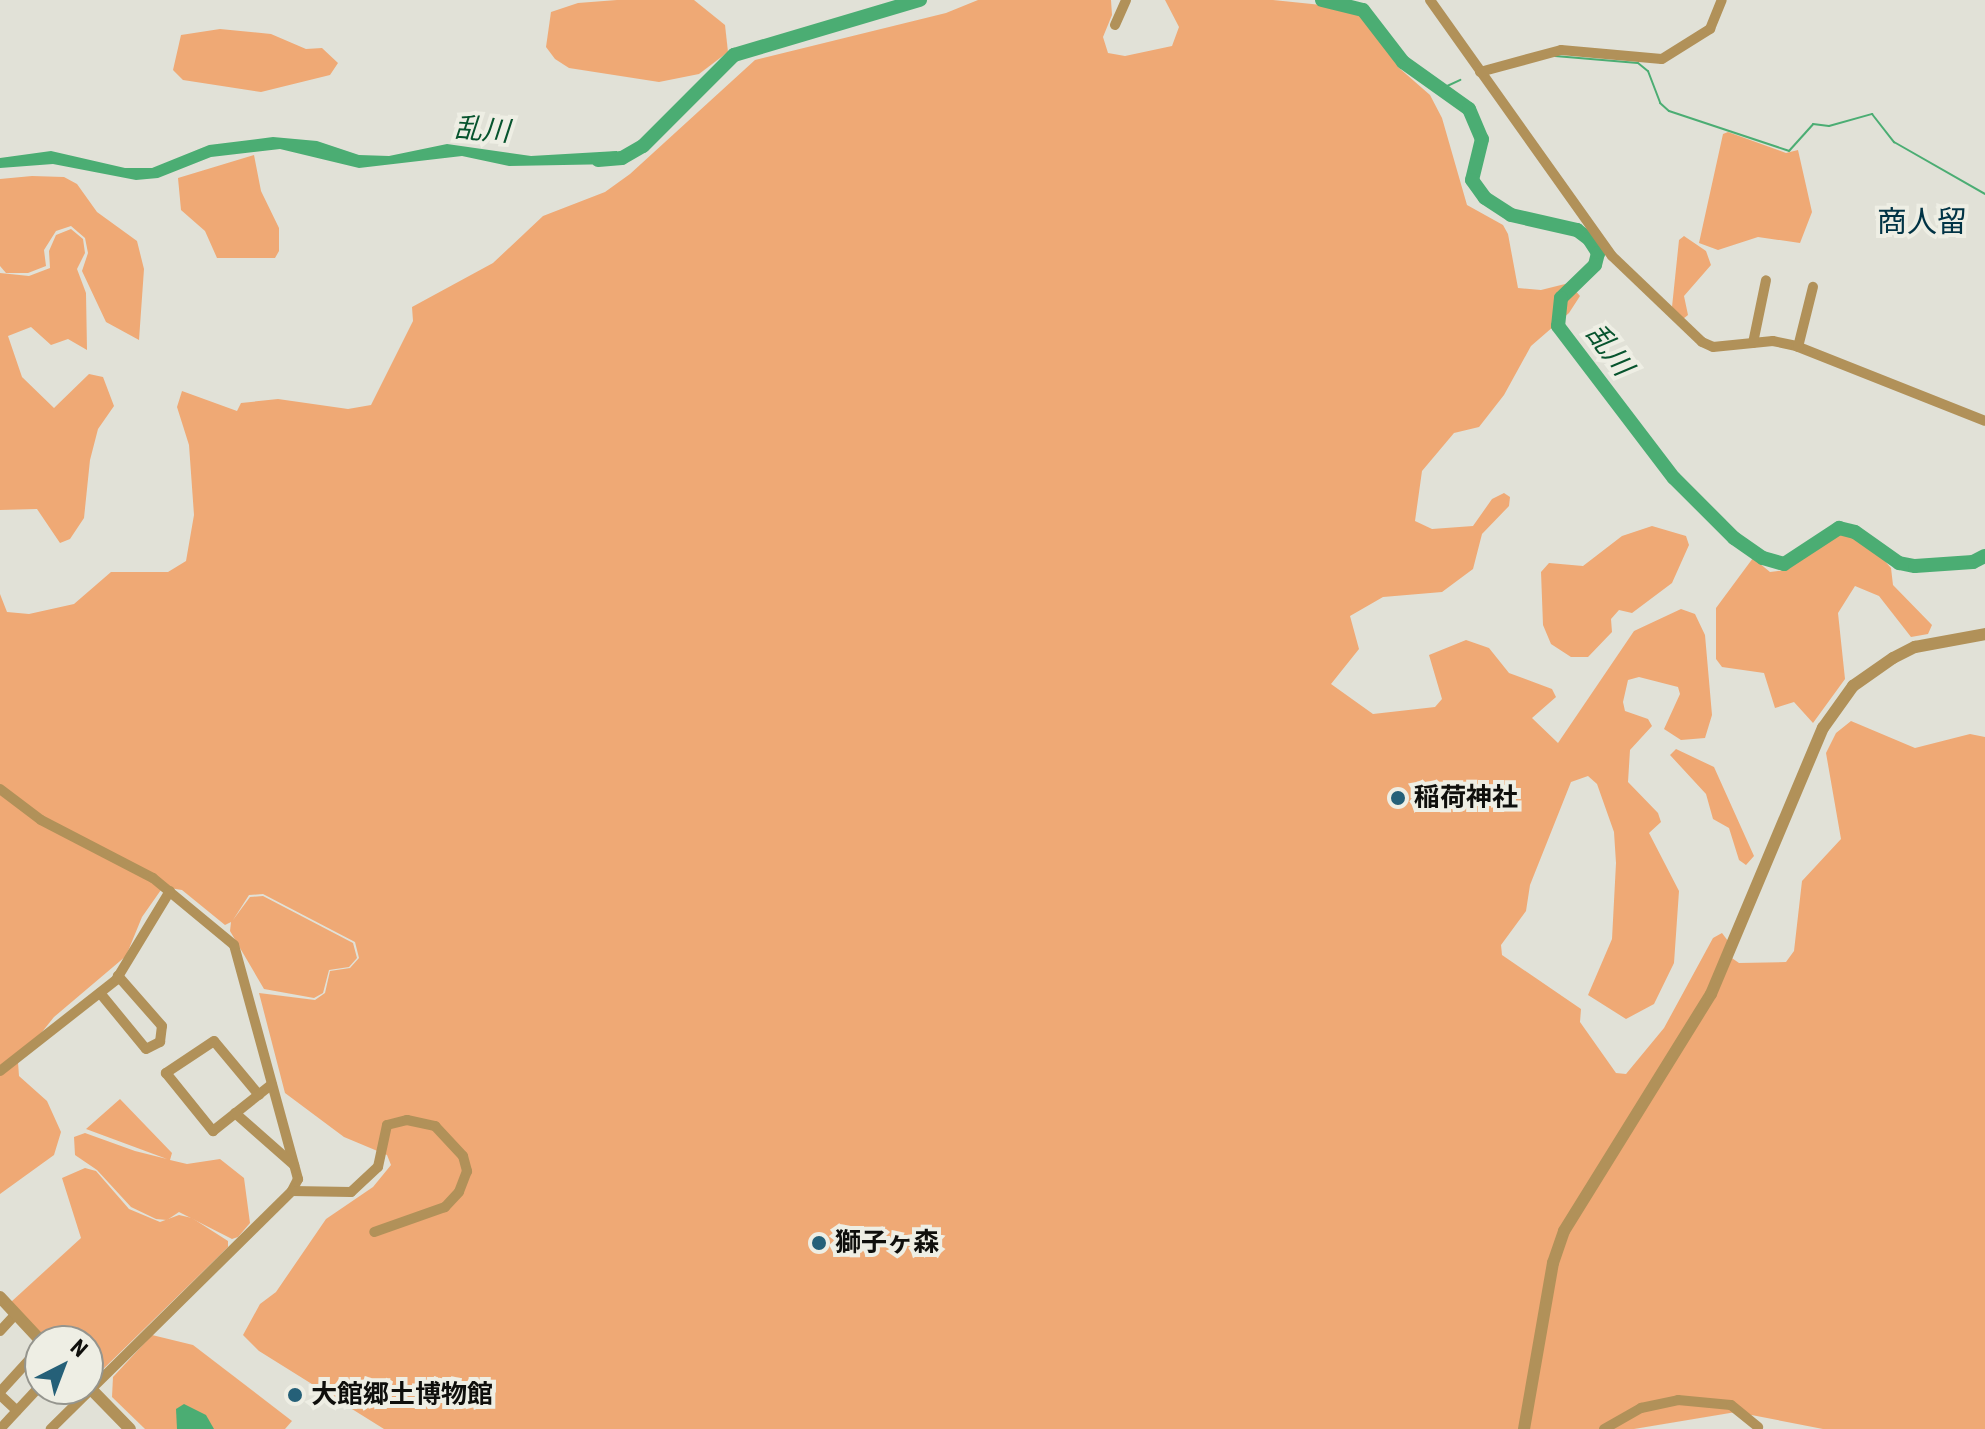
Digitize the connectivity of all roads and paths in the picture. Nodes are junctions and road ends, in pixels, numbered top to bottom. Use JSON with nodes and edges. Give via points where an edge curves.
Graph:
{"nodes":[{"id":1,"x":1126,"y":0,"type":"edge"},
{"id":2,"x":1430,"y":0,"type":"edge"},
{"id":3,"x":1722,"y":0,"type":"edge"},
{"id":4,"x":1115,"y":25,"type":"dead end"},
{"id":5,"x":1480,"y":72,"type":"junction"},
{"id":6,"x":1766,"y":280,"type":"dead end"},
{"id":7,"x":1813,"y":287,"type":"dead end"},
{"id":8,"x":1753,"y":343,"type":"junction"},
{"id":9,"x":1798,"y":347,"type":"junction"},
{"id":10,"x":1985,"y":421,"type":"edge"},
{"id":11,"x":1985,"y":634,"type":"edge"},
{"id":12,"x":0,"y":789,"type":"edge"},
{"id":13,"x":170,"y":891,"type":"junction"},
{"id":14,"x":118,"y":976,"type":"junction"},
{"id":15,"x":100,"y":993,"type":"junction"},
{"id":16,"x":0,"y":1071,"type":"edge"},
{"id":17,"x":272,"y":1084,"type":"junction"},
{"id":18,"x":259,"y":1095,"type":"junction"},
{"id":19,"x":235,"y":1113,"type":"junction"},
{"id":20,"x":294,"y":1165,"type":"junction"},
{"id":21,"x":292,"y":1191,"type":"junction"},
{"id":22,"x":374,"y":1232,"type":"dead end"},
{"id":23,"x":0,"y":1297,"type":"edge"},
{"id":24,"x":16,"y":1314,"type":"junction"},
{"id":25,"x":26,"y":1325,"type":"edge"},
{"id":26,"x":0,"y":1331,"type":"edge"},
{"id":27,"x":24,"y":1366,"type":"edge"},
{"id":28,"x":104,"y":1373,"type":"edge"},
{"id":29,"x":0,"y":1394,"type":"edge"},
{"id":30,"x":104,"y":1402,"type":"edge"},
{"id":31,"x":24,"y":1403,"type":"edge"},
{"id":32,"x":73,"y":1405,"type":"edge"},
{"id":33,"x":17,"y":1411,"type":"junction"},
{"id":34,"x":1758,"y":1427,"type":"edge"},
{"id":35,"x":0,"y":1429,"type":"edge"},
{"id":36,"x":51,"y":1429,"type":"edge"},
{"id":37,"x":130,"y":1429,"type":"edge"},
{"id":38,"x":1524,"y":1429,"type":"edge"},
{"id":39,"x":1604,"y":1429,"type":"edge"}],
"edges":[{"from":1,"to":4,"type":"street"},
{"from":2,"to":5,"type":"street"},
{"from":3,"to":5,"type":"street","via":[[1710,29],[1662,59],[1552,51]]},
{"from":5,"to":8,"type":"street","via":[[1560,189],[1638,284],[1702,342],[1713,347]]},
{"from":6,"to":8,"type":"street"},
{"from":7,"to":9,"type":"street"},
{"from":8,"to":9,"type":"street"},
{"from":9,"to":10,"type":"street"},
{"from":11,"to":38,"type":"street","via":[[1915,647],[1893,658],[1853,686],[1823,728],[1711,994],[1564,1231],[1553,1263]]},
{"from":12,"to":13,"type":"street","via":[[41,820]]},
{"from":13,"to":14,"type":"street"},
{"from":13,"to":17,"type":"street","via":[[234,945]]},
{"from":14,"to":15,"type":"street"},
{"from":14,"to":15,"type":"street","via":[[162,1026],[160,1042],[146,1049]]},
{"from":15,"to":16,"type":"street"},
{"from":17,"to":18,"type":"street"},
{"from":17,"to":20,"type":"street"},
{"from":18,"to":19,"type":"street"},
{"from":18,"to":19,"type":"street","via":[[214,1041],[166,1073],[213,1131]]},
{"from":19,"to":20,"type":"street"},
{"from":20,"to":21,"type":"street","via":[[298,1179]]},
{"from":21,"to":22,"type":"street","via":[[351,1192],[378,1167],[387,1125],[407,1120],[435,1126],[463,1156],[467,1171],[459,1192],[445,1207]]},
{"from":21,"to":28,"type":"street"},
{"from":23,"to":24,"type":"street"},
{"from":24,"to":25,"type":"street"},
{"from":24,"to":26,"type":"street"},
{"from":27,"to":29,"type":"street"},
{"from":29,"to":33,"type":"street"},
{"from":30,"to":37,"type":"street"},
{"from":31,"to":33,"type":"street"},
{"from":32,"to":36,"type":"street"},
{"from":33,"to":35,"type":"street"},
{"from":34,"to":39,"type":"street","via":[[1731,1405],[1678,1400],[1641,1408]]}]}
